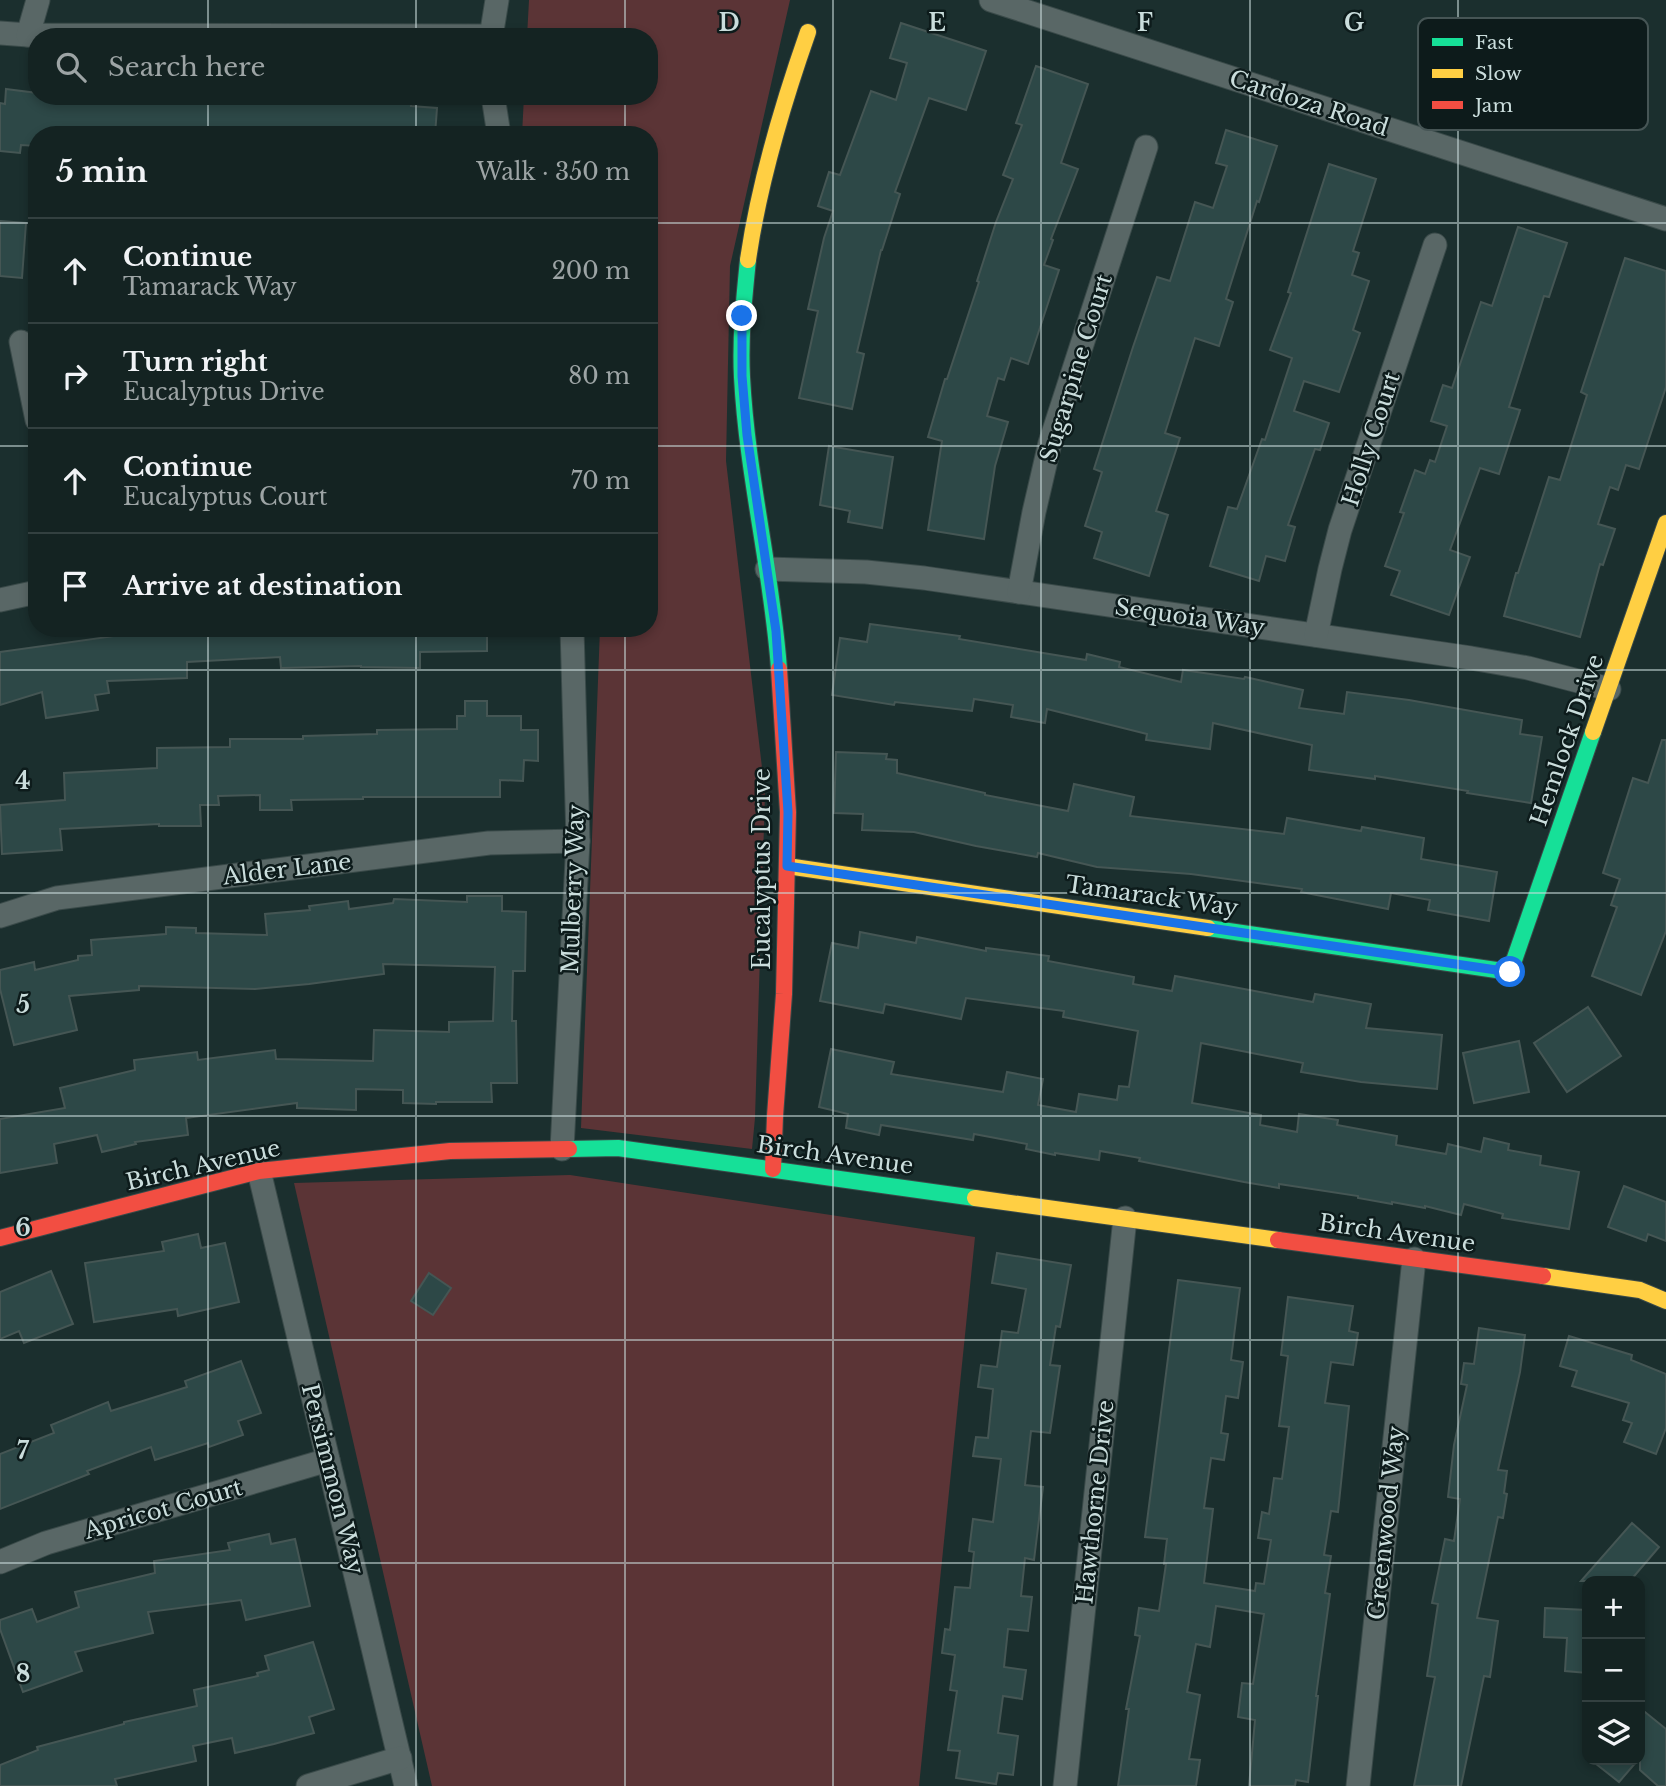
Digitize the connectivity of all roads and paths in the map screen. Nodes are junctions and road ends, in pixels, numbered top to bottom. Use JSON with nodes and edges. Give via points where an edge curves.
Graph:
{"nodes":[{"id":1,"x":38,"y":0,"type":"edge"},
{"id":2,"x":497,"y":0,"type":"edge"},
{"id":3,"x":991,"y":0,"type":"edge"},
{"id":4,"x":30,"y":28,"type":"edge"},
{"id":5,"x":492,"y":28,"type":"edge"},
{"id":6,"x":808,"y":32,"type":"dead end"},
{"id":7,"x":0,"y":33,"type":"edge"},
{"id":8,"x":28,"y":35,"type":"edge"},
{"id":9,"x":494,"y":105,"type":"edge"},
{"id":10,"x":498,"y":126,"type":"edge"},
{"id":11,"x":1146,"y":147,"type":"dead end"},
{"id":12,"x":1666,"y":219,"type":"edge"},
{"id":13,"x":1435,"y":245,"type":"dead end"},
{"id":14,"x":21,"y":342,"type":"dead end"},
{"id":15,"x":28,"y":376,"type":"edge"},
{"id":16,"x":1666,"y":523,"type":"edge"},
{"id":17,"x":767,"y":569,"type":"junction"},
{"id":18,"x":1019,"y":592,"type":"junction"},
{"id":19,"x":28,"y":594,"type":"edge"},
{"id":20,"x":0,"y":600,"type":"edge"},
{"id":21,"x":1316,"y":635,"type":"junction"},
{"id":22,"x":572,"y":637,"type":"edge"},
{"id":23,"x":1609,"y":689,"type":"junction"},
{"id":24,"x":578,"y":841,"type":"junction"},
{"id":25,"x":787,"y":866,"type":"junction"},
{"id":26,"x":0,"y":916,"type":"edge"},
{"id":27,"x":1510,"y":972,"type":"joint"},
{"id":28,"x":562,"y":1149,"type":"junction"},
{"id":29,"x":773,"y":1169,"type":"junction"},
{"id":30,"x":258,"y":1171,"type":"junction"},
{"id":31,"x":1125,"y":1218,"type":"junction"},
{"id":32,"x":0,"y":1238,"type":"edge"},
{"id":33,"x":1413,"y":1259,"type":"junction"},
{"id":34,"x":1666,"y":1301,"type":"edge"},
{"id":35,"x":328,"y":1460,"type":"junction"},
{"id":36,"x":0,"y":1562,"type":"edge"},
{"id":37,"x":400,"y":1758,"type":"junction"},
{"id":38,"x":308,"y":1786,"type":"edge"},
{"id":39,"x":407,"y":1786,"type":"edge"},
{"id":40,"x":1065,"y":1786,"type":"edge"},
{"id":41,"x":1358,"y":1786,"type":"edge"}],
"edges":[{"from":1,"to":4,"type":"street"},
{"from":2,"to":5,"type":"street"},
{"from":3,"to":12,"type":"street","name":"Cardoza Road"},
{"from":6,"to":17,"type":"street","name":"Eucalyptus Drive","via":[[764,179],[742,316],[747,435]]},
{"from":7,"to":8,"type":"street"},
{"from":9,"to":10,"type":"street"},
{"from":11,"to":18,"type":"street","name":"Sugarpine Court","via":[[1050,443]]},
{"from":13,"to":21,"type":"street","name":"Holly Court","via":[[1340,530]]},
{"from":14,"to":15,"type":"street"},
{"from":16,"to":23,"type":"street","name":"Hemlock Drive"},
{"from":17,"to":18,"type":"street","name":"Sequoia Way","via":[[866,572]]},
{"from":17,"to":25,"type":"street","name":"Eucalyptus Drive","via":[[781,701]]},
{"from":18,"to":21,"type":"street","name":"Sequoia Way"},
{"from":19,"to":20,"type":"street"},
{"from":21,"to":23,"type":"street","name":"Sequoia Way","via":[[1528,668]]},
{"from":22,"to":24,"type":"street","name":"Mulberry Way"},
{"from":23,"to":27,"type":"street","name":"Hemlock Drive"},
{"from":24,"to":26,"type":"street","name":"Alder Lane","via":[[489,843],[57,898]]},
{"from":24,"to":28,"type":"street","name":"Mulberry Way"},
{"from":25,"to":27,"type":"street","name":"Tamarack Way"},
{"from":25,"to":29,"type":"street","name":"Eucalyptus Drive","via":[[785,994]]},
{"from":28,"to":29,"type":"street","name":"Birch Avenue","via":[[618,1148]]},
{"from":28,"to":30,"type":"street","name":"Birch Avenue","via":[[450,1151]]},
{"from":29,"to":31,"type":"street","name":"Birch Avenue"},
{"from":30,"to":32,"type":"street","name":"Birch Avenue"},
{"from":30,"to":35,"type":"street","name":"Persimmon Way"},
{"from":31,"to":33,"type":"street","name":"Birch Avenue"},
{"from":31,"to":40,"type":"street","name":"Hawthorne Drive"},
{"from":33,"to":34,"type":"street","name":"Birch Avenue","via":[[1640,1290]]},
{"from":33,"to":41,"type":"street","name":"Greenwood Way"},
{"from":35,"to":36,"type":"street","name":"Apricot Court","via":[[46,1543]]},
{"from":35,"to":37,"type":"street","name":"Persimmon Way"},
{"from":37,"to":38,"type":"street"},
{"from":37,"to":39,"type":"street","name":"Persimmon Way"}]}
